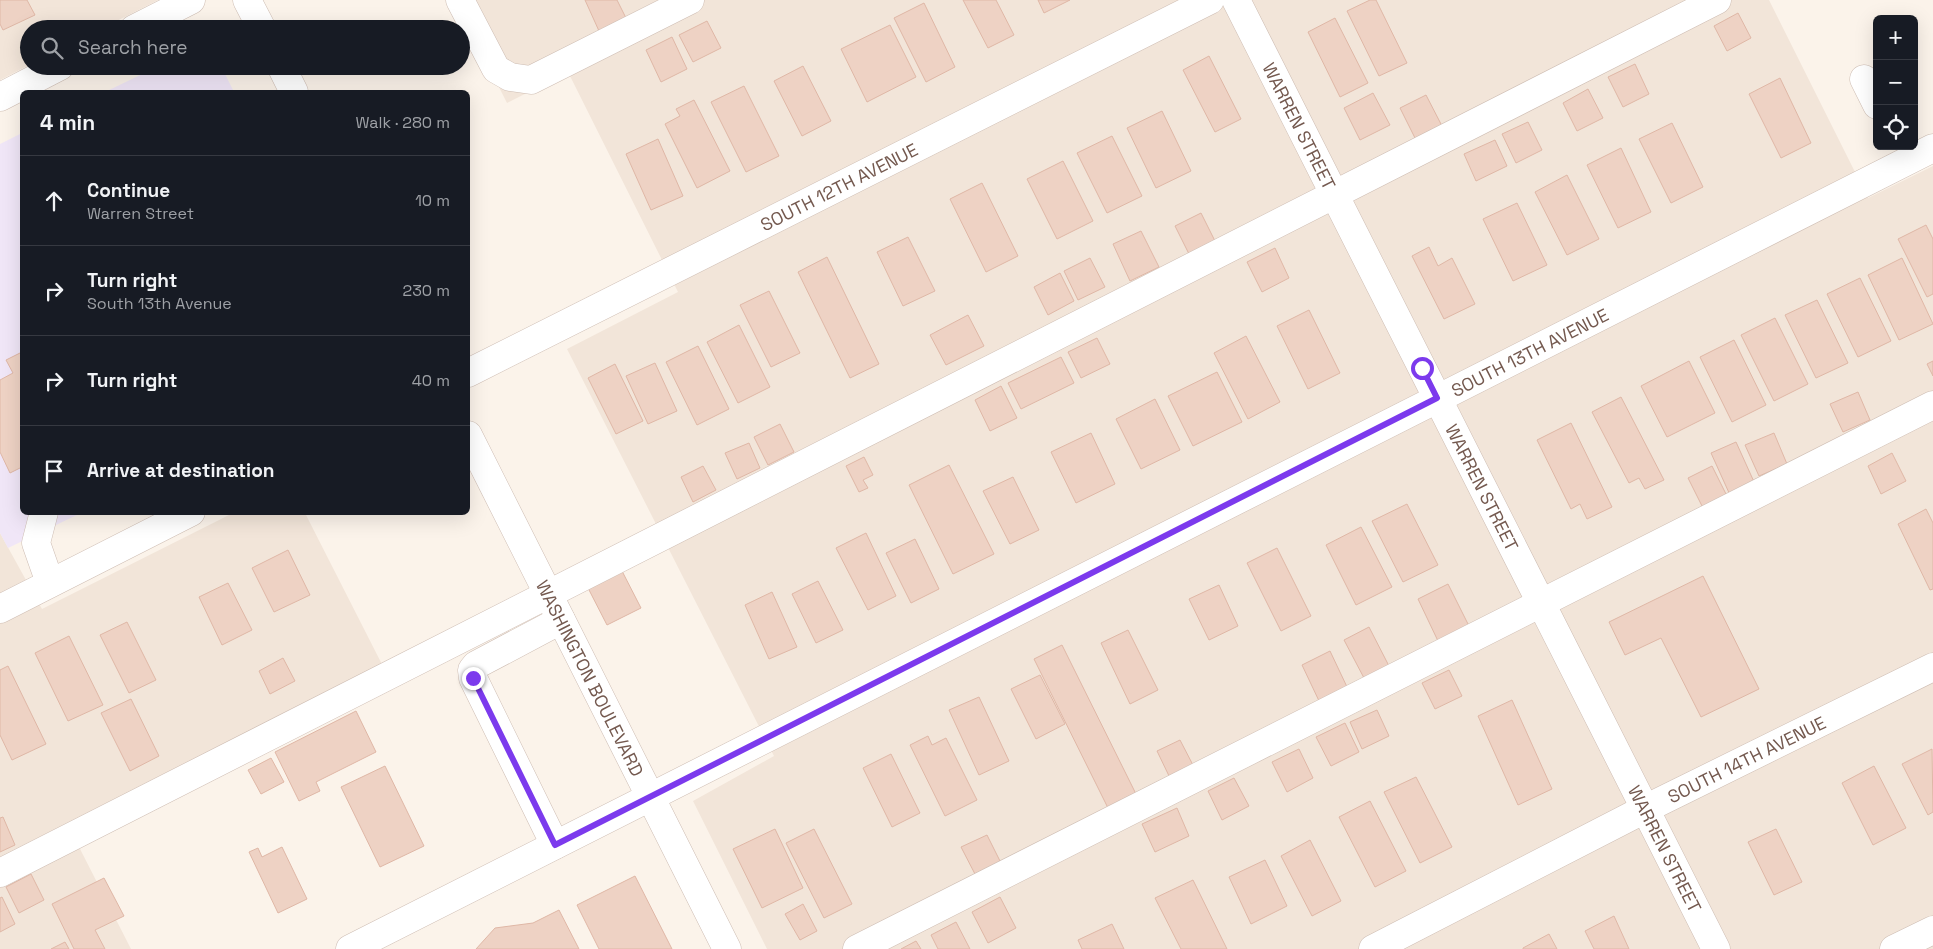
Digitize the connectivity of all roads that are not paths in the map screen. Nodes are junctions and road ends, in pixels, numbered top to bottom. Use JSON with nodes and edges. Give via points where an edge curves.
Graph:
{"nodes":[{"id":1,"x":191,"y":0,"type":"edge"},
{"id":2,"x":247,"y":0,"type":"edge"},
{"id":3,"x":460,"y":0,"type":"edge"},
{"id":4,"x":690,"y":0,"type":"edge"},
{"id":5,"x":1210,"y":0,"type":"edge"},
{"id":6,"x":1236,"y":0,"type":"edge"},
{"id":7,"x":1717,"y":0,"type":"edge"},
{"id":8,"x":152,"y":20,"type":"edge"},
{"id":9,"x":257,"y":20,"type":"edge"},
{"id":10,"x":43,"y":75,"type":"edge"},
{"id":11,"x":286,"y":75,"type":"edge"},
{"id":12,"x":1864,"y":78,"type":"dead end"},
{"id":13,"x":293,"y":90,"type":"edge"},
{"id":14,"x":0,"y":97,"type":"edge"},
{"id":15,"x":1873,"y":97,"type":"edge"},
{"id":16,"x":1933,"y":148,"type":"edge"},
{"id":17,"x":1901,"y":154,"type":"edge"},
{"id":18,"x":1334,"y":194,"type":"junction"},
{"id":19,"x":470,"y":372,"type":"edge"},
{"id":20,"x":1437,"y":398,"type":"junction"},
{"id":21,"x":1933,"y":405,"type":"edge"},
{"id":22,"x":470,"y":439,"type":"edge"},
{"id":23,"x":43,"y":515,"type":"edge"},
{"id":24,"x":185,"y":515,"type":"edge"},
{"id":25,"x":50,"y":584,"type":"junction"},
{"id":26,"x":548,"y":594,"type":"junction"},
{"id":27,"x":1541,"y":603,"type":"junction"},
{"id":28,"x":0,"y":608,"type":"edge"},
{"id":29,"x":561,"y":620,"type":"junction"},
{"id":30,"x":1933,"y":667,"type":"edge"},
{"id":31,"x":650,"y":796,"type":"junction"},
{"id":32,"x":1646,"y":809,"type":"junction"},
{"id":33,"x":555,"y":845,"type":"junction"},
{"id":34,"x":0,"y":873,"type":"edge"},
{"id":35,"x":1933,"y":930,"type":"edge"},
{"id":36,"x":367,"y":945,"type":"edge"},
{"id":37,"x":727,"y":949,"type":"edge"},
{"id":38,"x":858,"y":949,"type":"edge"},
{"id":39,"x":1373,"y":949,"type":"edge"},
{"id":40,"x":1716,"y":949,"type":"edge"},
{"id":41,"x":1894,"y":949,"type":"edge"}],
"edges":[{"from":1,"to":8,"type":"street"},
{"from":2,"to":9,"type":"street"},
{"from":3,"to":4,"type":"street","via":[[496,69],[510,77],[531,80]]},
{"from":5,"to":19,"type":"street","name":"SOUTH 12TH AVENUE"},
{"from":6,"to":18,"type":"street","name":"WARREN STREET"},
{"from":7,"to":18,"type":"street"},
{"from":10,"to":14,"type":"street"},
{"from":11,"to":13,"type":"street"},
{"from":12,"to":15,"type":"street"},
{"from":16,"to":17,"type":"street","name":"SOUTH 13TH AVENUE"},
{"from":17,"to":20,"type":"street","name":"SOUTH 13TH AVENUE"},
{"from":18,"to":20,"type":"street","name":"WARREN STREET"},
{"from":18,"to":26,"type":"street"},
{"from":20,"to":27,"type":"street","name":"WARREN STREET"},
{"from":20,"to":31,"type":"street","name":"SOUTH 13TH AVENUE"},
{"from":21,"to":27,"type":"street"},
{"from":22,"to":26,"type":"street","name":"WASHINGTON BOULEVARD"},
{"from":23,"to":25,"type":"street","via":[[36,544]]},
{"from":24,"to":25,"type":"street"},
{"from":25,"to":28,"type":"street"},
{"from":26,"to":29,"type":"street","name":"WASHINGTON BOULEVARD"},
{"from":26,"to":34,"type":"street"},
{"from":27,"to":32,"type":"street","name":"WARREN STREET"},
{"from":27,"to":38,"type":"street"},
{"from":29,"to":31,"type":"street","name":"WASHINGTON BOULEVARD"},
{"from":29,"to":33,"type":"street","via":[[472,670],[473,678]]},
{"from":30,"to":32,"type":"street","name":"SOUTH 14TH AVENUE"},
{"from":31,"to":33,"type":"street","name":"SOUTH 13TH AVENUE"},
{"from":31,"to":37,"type":"street","name":"WASHINGTON BOULEVARD"},
{"from":32,"to":39,"type":"street","name":"SOUTH 14TH AVENUE"},
{"from":32,"to":40,"type":"street","name":"WARREN STREET"},
{"from":33,"to":36,"type":"street","name":"SOUTH 13TH AVENUE"},
{"from":35,"to":41,"type":"street"}]}
